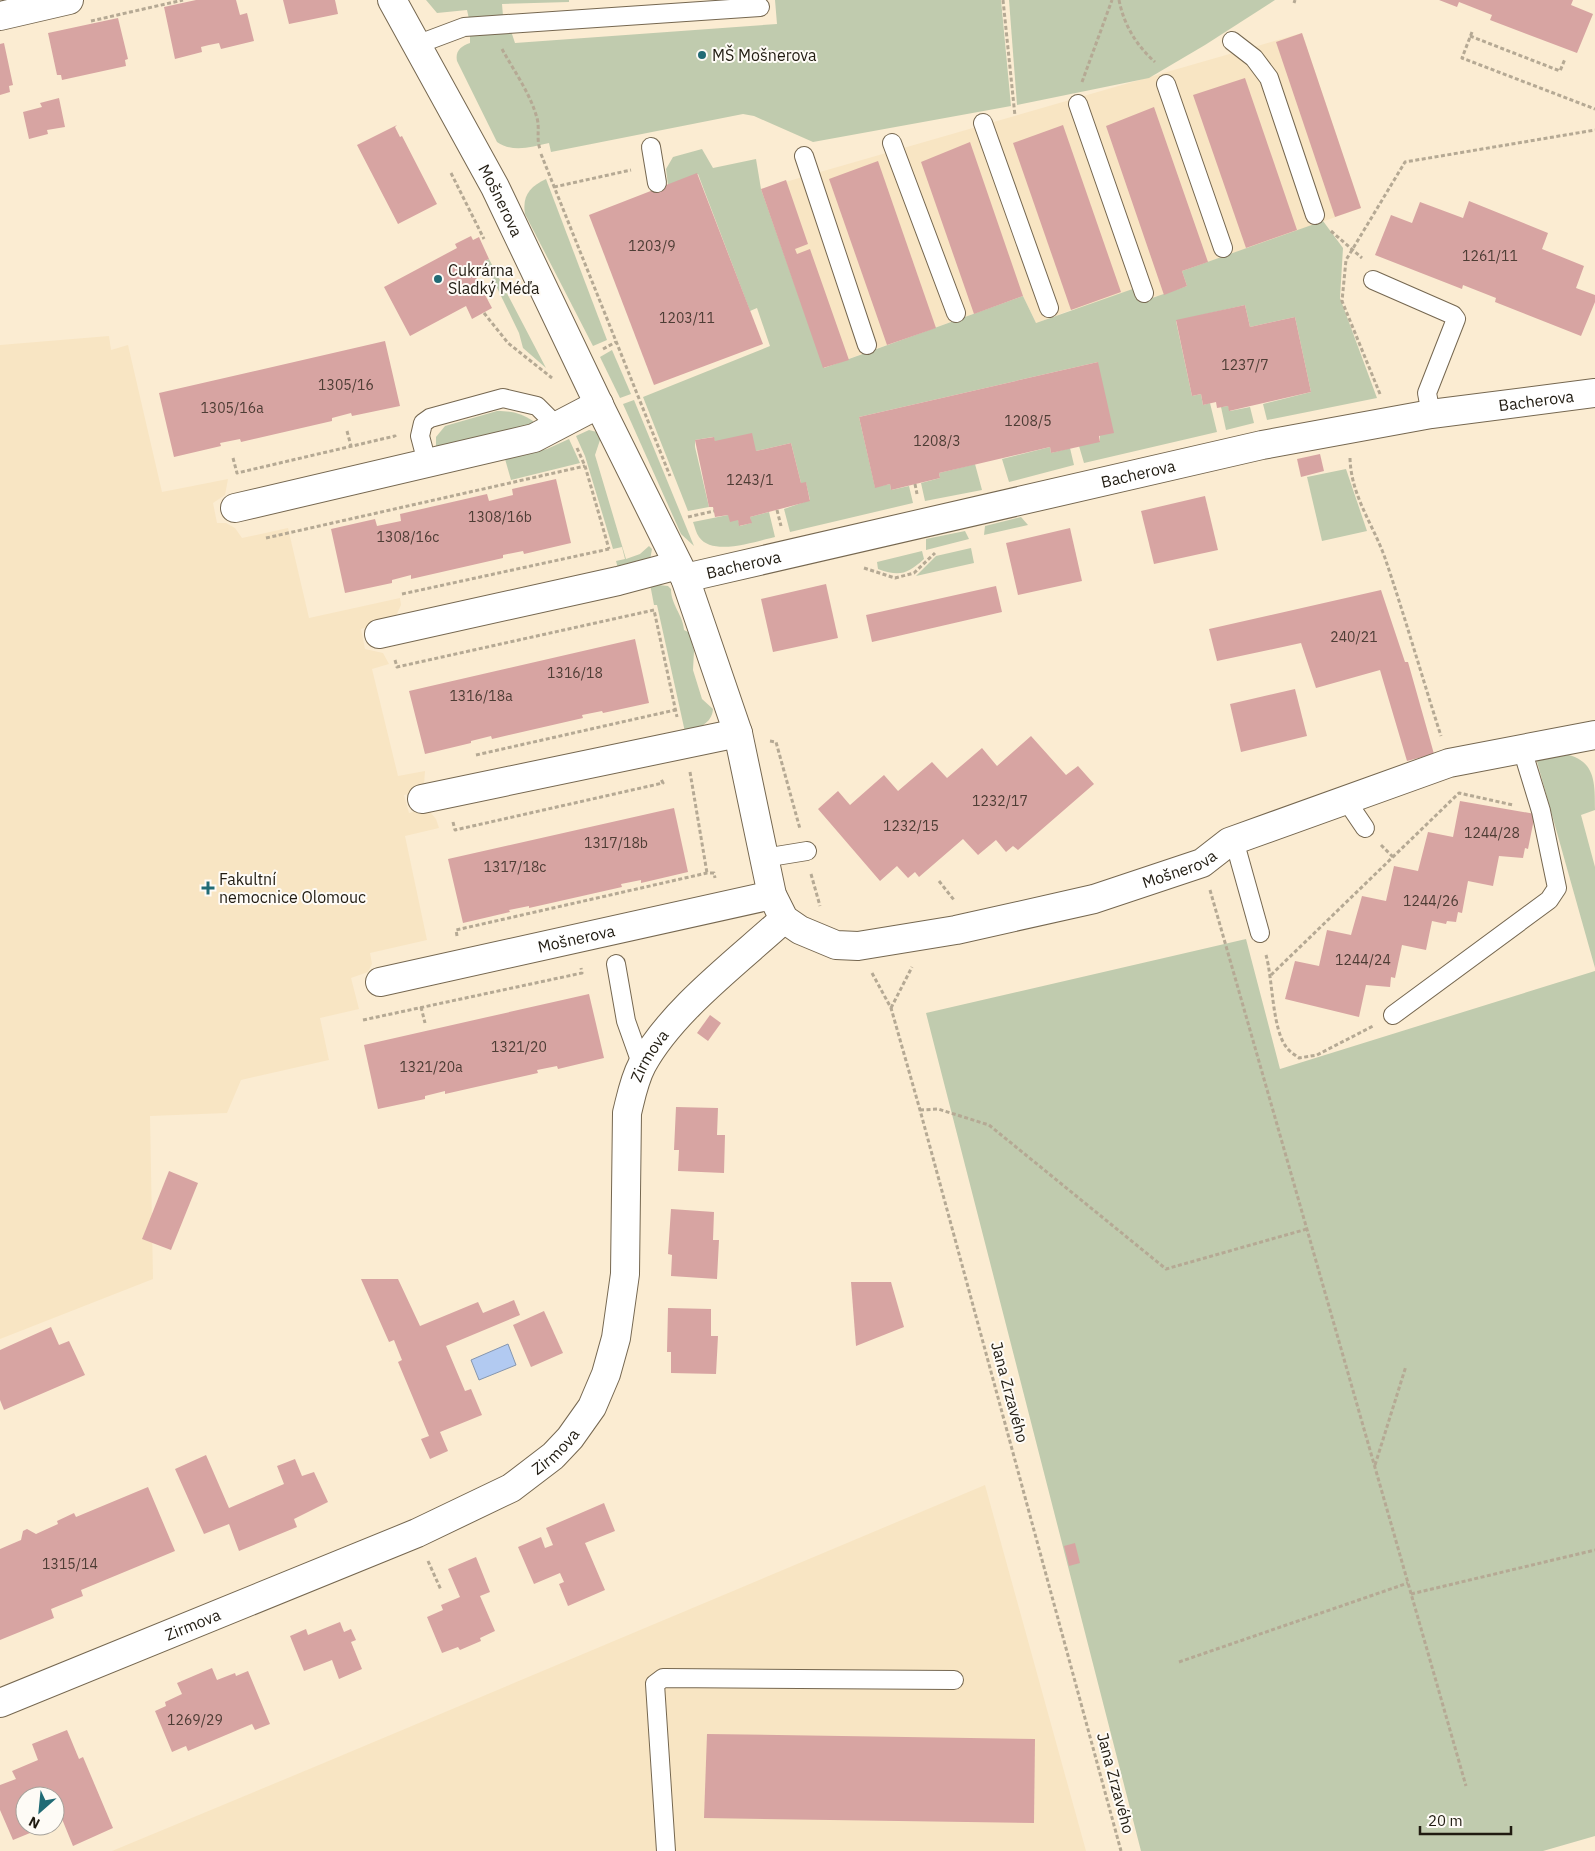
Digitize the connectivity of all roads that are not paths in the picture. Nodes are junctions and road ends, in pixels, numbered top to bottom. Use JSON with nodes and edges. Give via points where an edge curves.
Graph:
{"nodes":[{"id":1,"x":69,"y":0,"type":"edge"},
{"id":2,"x":392,"y":0,"type":"edge"},
{"id":3,"x":760,"y":6,"type":"dead end"},
{"id":4,"x":0,"y":16,"type":"edge"},
{"id":5,"x":1232,"y":41,"type":"dead end"},
{"id":6,"x":416,"y":44,"type":"junction"},
{"id":7,"x":1164,"y":76,"type":"road end"},
{"id":8,"x":1078,"y":104,"type":"road end"},
{"id":9,"x":983,"y":123,"type":"dead end"},
{"id":10,"x":892,"y":144,"type":"dead end"},
{"id":11,"x":652,"y":156,"type":"road end"},
{"id":12,"x":804,"y":156,"type":"dead end"},
{"id":13,"x":656,"y":183,"type":"dead end"},
{"id":14,"x":1315,"y":215,"type":"dead end"},
{"id":15,"x":1223,"y":248,"type":"dead end"},
{"id":16,"x":1373,"y":280,"type":"dead end"},
{"id":17,"x":1144,"y":293,"type":"dead end"},
{"id":18,"x":1049,"y":308,"type":"dead end"},
{"id":19,"x":956,"y":313,"type":"dead end"},
{"id":20,"x":867,"y":345,"type":"dead end"},
{"id":21,"x":1595,"y":393,"type":"edge"},
{"id":22,"x":599,"y":404,"type":"junction"},
{"id":23,"x":1431,"y":414,"type":"junction"},
{"id":24,"x":557,"y":426,"type":"junction"},
{"id":25,"x":425,"y":454,"type":"dead end"},
{"id":26,"x":235,"y":508,"type":"dead end"},
{"id":27,"x":681,"y":571,"type":"junction"},
{"id":28,"x":383,"y":633,"type":"road end"},
{"id":29,"x":738,"y":733,"type":"junction"},
{"id":30,"x":1595,"y":735,"type":"edge"},
{"id":31,"x":1522,"y":749,"type":"junction"},
{"id":32,"x":422,"y":799,"type":"dead end"},
{"id":33,"x":1346,"y":800,"type":"junction"},
{"id":34,"x":1365,"y":828,"type":"dead end"},
{"id":35,"x":1234,"y":840,"type":"junction"},
{"id":36,"x":806,"y":851,"type":"road end"},
{"id":37,"x":764,"y":858,"type":"junction"},
{"id":38,"x":772,"y":895,"type":"junction"},
{"id":39,"x":784,"y":919,"type":"junction"},
{"id":40,"x":1260,"y":932,"type":"dead end"},
{"id":41,"x":616,"y":964,"type":"dead end"},
{"id":42,"x":380,"y":982,"type":"dead end"},
{"id":43,"x":1393,"y":1015,"type":"road end"},
{"id":44,"x":642,"y":1066,"type":"junction"},
{"id":45,"x":954,"y":1680,"type":"dead end"},
{"id":46,"x":0,"y":1702,"type":"edge"},
{"id":47,"x":666,"y":1851,"type":"edge"}],
"edges":[{"from":1,"to":4,"type":"street"},
{"from":2,"to":6,"type":"street","name":"Mošnerova"},
{"from":3,"to":6,"type":"lane","via":[[464,27]]},
{"from":5,"to":14,"type":"lane","via":[[1254,58],[1269,78]]},
{"from":6,"to":22,"type":"street","name":"Mošnerova","via":[[495,187]]},
{"from":7,"to":15,"type":"lane"},
{"from":8,"to":17,"type":"lane"},
{"from":9,"to":18,"type":"lane"},
{"from":10,"to":19,"type":"lane"},
{"from":11,"to":13,"type":"lane"},
{"from":12,"to":20,"type":"lane"},
{"from":16,"to":23,"type":"lane","via":[[1456,319],[1426,393]]},
{"from":21,"to":23,"type":"street","name":"Bacherova"},
{"from":22,"to":24,"type":"street"},
{"from":22,"to":27,"type":"street","name":"Mošnerova"},
{"from":23,"to":27,"type":"street","name":"Bacherova","via":[[1262,445]]},
{"from":24,"to":25,"type":"lane","via":[[537,406],[502,398],[430,418],[423,423],[420,436]]},
{"from":24,"to":26,"type":"street","via":[[534,438]]},
{"from":27,"to":28,"type":"street","via":[[618,581]]},
{"from":27,"to":29,"type":"street","name":"Mošnerova"},
{"from":29,"to":32,"type":"street"},
{"from":29,"to":37,"type":"street","name":"Mošnerova"},
{"from":30,"to":31,"type":"street","name":"Mošnerova"},
{"from":31,"to":33,"type":"street","name":"Mošnerova","via":[[1449,763]]},
{"from":31,"to":43,"type":"lane","via":[[1541,811],[1556,888],[1549,900]]},
{"from":33,"to":34,"type":"lane"},
{"from":33,"to":35,"type":"street","name":"Mošnerova"},
{"from":35,"to":39,"type":"street","name":"Mošnerova","via":[[1202,863],[1094,899],[962,929],[858,946],[836,945],[820,940]]},
{"from":35,"to":40,"type":"lane"},
{"from":36,"to":37,"type":"lane"},
{"from":37,"to":38,"type":"street","name":"Mošnerova"},
{"from":38,"to":39,"type":"street","name":"Mošnerova"},
{"from":38,"to":42,"type":"street","name":"Mošnerova"},
{"from":39,"to":44,"type":"street","name":"Zirmova","via":[[686,1009],[664,1033]]},
{"from":41,"to":44,"type":"lane","via":[[626,1021]]},
{"from":44,"to":46,"type":"street","name":"Zirmova","via":[[627,1113],[625,1274],[616,1338],[592,1407],[553,1456],[511,1488],[417,1533]]},
{"from":45,"to":47,"type":"lane","via":[[663,1678],[655,1684]]}]}
